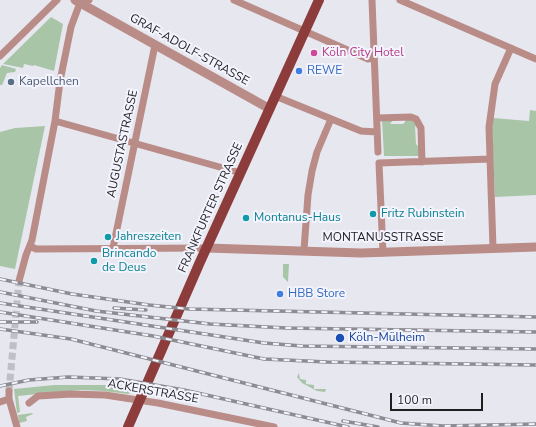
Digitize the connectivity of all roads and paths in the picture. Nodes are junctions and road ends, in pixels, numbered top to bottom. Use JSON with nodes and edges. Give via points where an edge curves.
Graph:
{"nodes":[{"id":1,"x":57,"y":0,"type":"edge"},
{"id":2,"x":234,"y":0,"type":"edge"},
{"id":3,"x":319,"y":0,"type":"edge"},
{"id":4,"x":372,"y":0,"type":"edge"},
{"id":5,"x":400,"y":0,"type":"edge"},
{"id":6,"x":81,"y":1,"type":"edge"},
{"id":7,"x":305,"y":32,"type":"junction"},
{"id":8,"x":155,"y":45,"type":"junction"},
{"id":9,"x":511,"y":48,"type":"junction"},
{"id":10,"x":0,"y":56,"type":"edge"},
{"id":11,"x":374,"y":58,"type":"junction"},
{"id":12,"x":536,"y":59,"type":"edge"},
{"id":13,"x":275,"y":96,"type":"junction"},
{"id":14,"x":270,"y":109,"type":"junction"},
{"id":15,"x":377,"y":118,"type":"junction"},
{"id":16,"x":331,"y":119,"type":"junction"},
{"id":17,"x":55,"y":121,"type":"junction"},
{"id":18,"x":377,"y":132,"type":"junction"},
{"id":19,"x":135,"y":143,"type":"junction"},
{"id":20,"x":378,"y":152,"type":"dead end"},
{"id":21,"x":490,"y":159,"type":"junction"},
{"id":22,"x":422,"y":162,"type":"junction"},
{"id":23,"x":241,"y":173,"type":"junction"},
{"id":24,"x":30,"y":246,"type":"junction"},
{"id":25,"x":536,"y":247,"type":"edge"},
{"id":26,"x":113,"y":248,"type":"junction"},
{"id":27,"x":207,"y":248,"type":"junction"},
{"id":28,"x":493,"y":248,"type":"junction"},
{"id":29,"x":304,"y":250,"type":"junction"},
{"id":30,"x":383,"y":252,"type":"junction"},
{"id":31,"x":19,"y":281,"type":"tunnel mouth"},
{"id":32,"x":9,"y":390,"type":"tunnel mouth"},
{"id":33,"x":9,"y":399,"type":"junction"},
{"id":34,"x":140,"y":400,"type":"junction"},
{"id":35,"x":0,"y":402,"type":"edge"},
{"id":36,"x":29,"y":403,"type":"dead end"},
{"id":37,"x":17,"y":427,"type":"edge"},
{"id":38,"x":128,"y":427,"type":"edge"},
{"id":39,"x":274,"y":427,"type":"edge"}],
"edges":[{"from":1,"to":10,"type":"street"},
{"from":2,"to":7,"type":"street"},
{"from":3,"to":7,"type":"main road","name":"FRANKFURTER STRASSE"},
{"from":4,"to":11,"type":"street"},
{"from":5,"to":9,"type":"street"},
{"from":6,"to":8,"type":"street","name":"GRAF-ADOLF-STRASSE"},
{"from":6,"to":17,"type":"street","via":[[71,27]]},
{"from":7,"to":11,"type":"street","via":[[368,58]]},
{"from":7,"to":13,"type":"main road","name":"FRANKFURTER STRASSE"},
{"from":8,"to":14,"type":"street","name":"GRAF-ADOLF-STRASSE"},
{"from":8,"to":19,"type":"street","name":"AUGUSTASTRASSE"},
{"from":9,"to":12,"type":"street"},
{"from":9,"to":21,"type":"street","via":[[496,84],[489,127]]},
{"from":11,"to":15,"type":"street"},
{"from":13,"to":14,"type":"main road","name":"FRANKFURTER STRASSE"},
{"from":13,"to":16,"type":"street"},
{"from":14,"to":23,"type":"main road","name":"FRANKFURTER STRASSE"},
{"from":15,"to":18,"type":"street"},
{"from":15,"to":22,"type":"street","via":[[416,119],[421,128]]},
{"from":16,"to":18,"type":"street","via":[[361,131]]},
{"from":16,"to":29,"type":"street","via":[[312,171]]},
{"from":17,"to":19,"type":"street"},
{"from":17,"to":24,"type":"street"},
{"from":18,"to":20,"type":"street"},
{"from":19,"to":23,"type":"street"},
{"from":19,"to":26,"type":"street","name":"AUGUSTASTRASSE"},
{"from":21,"to":22,"type":"street"},
{"from":21,"to":28,"type":"street"},
{"from":22,"to":30,"type":"street","via":[[379,163]]},
{"from":23,"to":27,"type":"main road","name":"FRANKFURTER STRASSE"},
{"from":24,"to":26,"type":"street"},
{"from":24,"to":31,"type":"street"},
{"from":25,"to":28,"type":"street","name":"MONTANUSSTRASSE"},
{"from":26,"to":27,"type":"street"},
{"from":27,"to":29,"type":"street","name":"MONTANUSSTRASSE"},
{"from":27,"to":34,"type":"main road","name":"FRANKFURTER STRASSE"},
{"from":28,"to":30,"type":"street","name":"MONTANUSSTRASSE"},
{"from":29,"to":30,"type":"street","name":"MONTANUSSTRASSE"},
{"from":32,"to":33,"type":"street"},
{"from":33,"to":35,"type":"street"},
{"from":33,"to":37,"type":"street"},
{"from":34,"to":36,"type":"street","name":"ACKERSTRASSE","via":[[77,394],[38,396]]},
{"from":34,"to":38,"type":"main road","name":"FRANKFURTER STRASSE"},
{"from":34,"to":39,"type":"street","name":"ACKERSTRASSE"}]}
